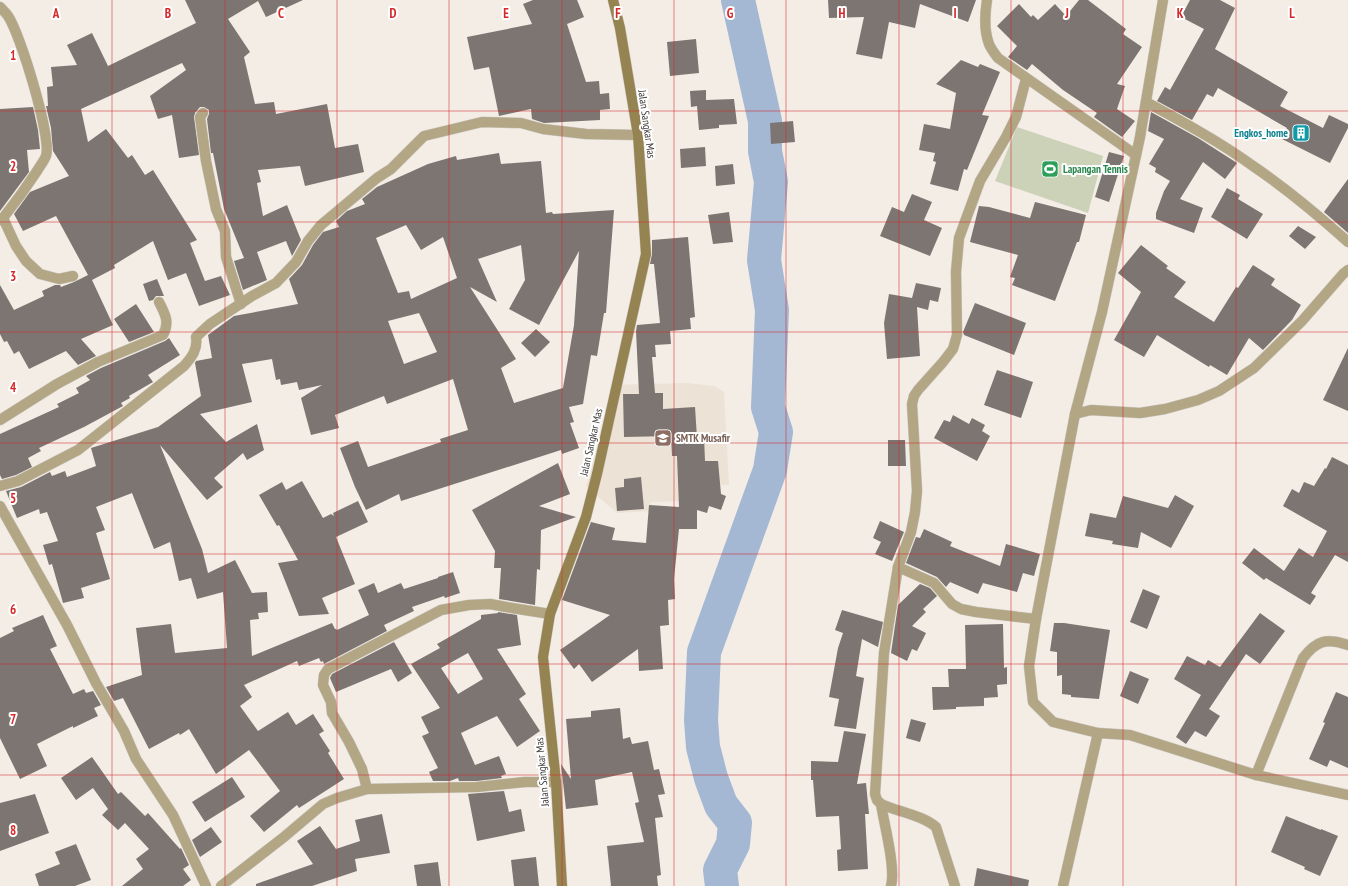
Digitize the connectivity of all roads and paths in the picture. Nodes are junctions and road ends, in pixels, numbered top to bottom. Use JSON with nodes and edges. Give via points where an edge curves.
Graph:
{"nodes":[{"id":1,"x":613,"y":0,"type":"edge"},
{"id":2,"x":987,"y":0,"type":"edge"},
{"id":3,"x":1163,"y":0,"type":"edge"},
{"id":4,"x":0,"y":7,"type":"edge"},
{"id":5,"x":1026,"y":79,"type":"junction"},
{"id":6,"x":1146,"y":102,"type":"junction"},
{"id":7,"x":203,"y":113,"type":"dead end"},
{"id":8,"x":638,"y":135,"type":"junction"},
{"id":9,"x":1136,"y":155,"type":"junction"},
{"id":10,"x":1,"y":219,"type":"edge"},
{"id":11,"x":1348,"y":242,"type":"edge"},
{"id":12,"x":1348,"y":270,"type":"edge"},
{"id":13,"x":73,"y":276,"type":"dead end"},
{"id":14,"x":159,"y":302,"type":"dead end"},
{"id":15,"x":241,"y":304,"type":"junction"},
{"id":16,"x":1075,"y":414,"type":"junction"},
{"id":17,"x":0,"y":420,"type":"edge"},
{"id":18,"x":0,"y":486,"type":"edge"},
{"id":19,"x":0,"y":506,"type":"edge"},
{"id":20,"x":898,"y":567,"type":"junction"},
{"id":21,"x":550,"y":614,"type":"junction"},
{"id":22,"x":1036,"y":619,"type":"junction"},
{"id":23,"x":1348,"y":645,"type":"edge"},
{"id":24,"x":1098,"y":733,"type":"junction"},
{"id":25,"x":1256,"y":775,"type":"junction"},
{"id":26,"x":556,"y":782,"type":"junction"},
{"id":27,"x":367,"y":789,"type":"junction"},
{"id":28,"x":1348,"y":795,"type":"edge"},
{"id":29,"x":881,"y":804,"type":"junction"},
{"id":30,"x":206,"y":886,"type":"edge"},
{"id":31,"x":221,"y":886,"type":"edge"},
{"id":32,"x":562,"y":886,"type":"edge"},
{"id":33,"x":891,"y":886,"type":"edge"},
{"id":34,"x":955,"y":886,"type":"edge"},
{"id":35,"x":1063,"y":886,"type":"edge"}],
"edges":[{"from":1,"to":8,"type":"street","name":"Jalan Sangkar Mas"},
{"from":2,"to":5,"type":"street","via":[[986,31],[990,45],[998,58]]},
{"from":3,"to":6,"type":"street"},
{"from":4,"to":10,"type":"street","via":[[8,16],[18,39],[39,105],[48,149],[46,157],[26,189]]},
{"from":5,"to":9,"type":"street"},
{"from":5,"to":20,"type":"street","via":[[1016,117],[980,181],[959,238],[956,272],[957,336],[953,349],[914,396],[912,404],[917,490],[915,512],[911,532]]},
{"from":6,"to":9,"type":"street"},
{"from":6,"to":11,"type":"street","via":[[1189,125],[1252,165],[1314,212]]},
{"from":7,"to":15,"type":"street","via":[[200,117],[206,160],[216,209],[224,231],[226,257]]},
{"from":8,"to":15,"type":"street","via":[[586,134],[521,124],[482,122],[424,136],[391,169],[321,225],[296,262],[276,283]]},
{"from":8,"to":21,"type":"street","name":"Jalan Sangkar Mas","via":[[646,254],[586,517]]},
{"from":9,"to":16,"type":"street","via":[[1102,312]]},
{"from":10,"to":13,"type":"street","via":[[26,261],[40,274],[59,279]]},
{"from":12,"to":16,"type":"street","via":[[1302,321],[1254,368],[1219,391],[1198,400],[1140,413],[1091,410]]},
{"from":14,"to":17,"type":"street","via":[[165,314],[167,327],[163,335],[98,362]]},
{"from":15,"to":18,"type":"street","via":[[210,324],[196,337],[198,345],[192,358],[184,366],[78,450],[18,481]]},
{"from":16,"to":22,"type":"street"},
{"from":19,"to":30,"type":"street","via":[[124,731],[136,759],[173,815]]},
{"from":20,"to":22,"type":"street","via":[[934,583],[952,604],[961,609]]},
{"from":20,"to":29,"type":"street","via":[[884,653],[875,794]]},
{"from":21,"to":26,"type":"street","name":"Jalan Sangkar Mas","via":[[543,657]]},
{"from":21,"to":27,"type":"street","via":[[490,604],[441,610],[328,669],[324,675],[323,685],[331,702],[332,713],[362,769]]},
{"from":22,"to":24,"type":"street","via":[[1029,666],[1033,702],[1053,722]]},
{"from":23,"to":25,"type":"street","via":[[1333,641],[1321,642],[1312,646],[1303,658]]},
{"from":24,"to":25,"type":"street","via":[[1130,735]]},
{"from":24,"to":35,"type":"street"},
{"from":25,"to":28,"type":"street"},
{"from":26,"to":27,"type":"street","via":[[477,787]]},
{"from":26,"to":32,"type":"street","name":"Jalan Sangkar Mas"},
{"from":27,"to":31,"type":"street","via":[[323,804]]},
{"from":29,"to":33,"type":"street","via":[[889,850]]},
{"from":29,"to":34,"type":"street","via":[[920,818],[936,828]]}]}
